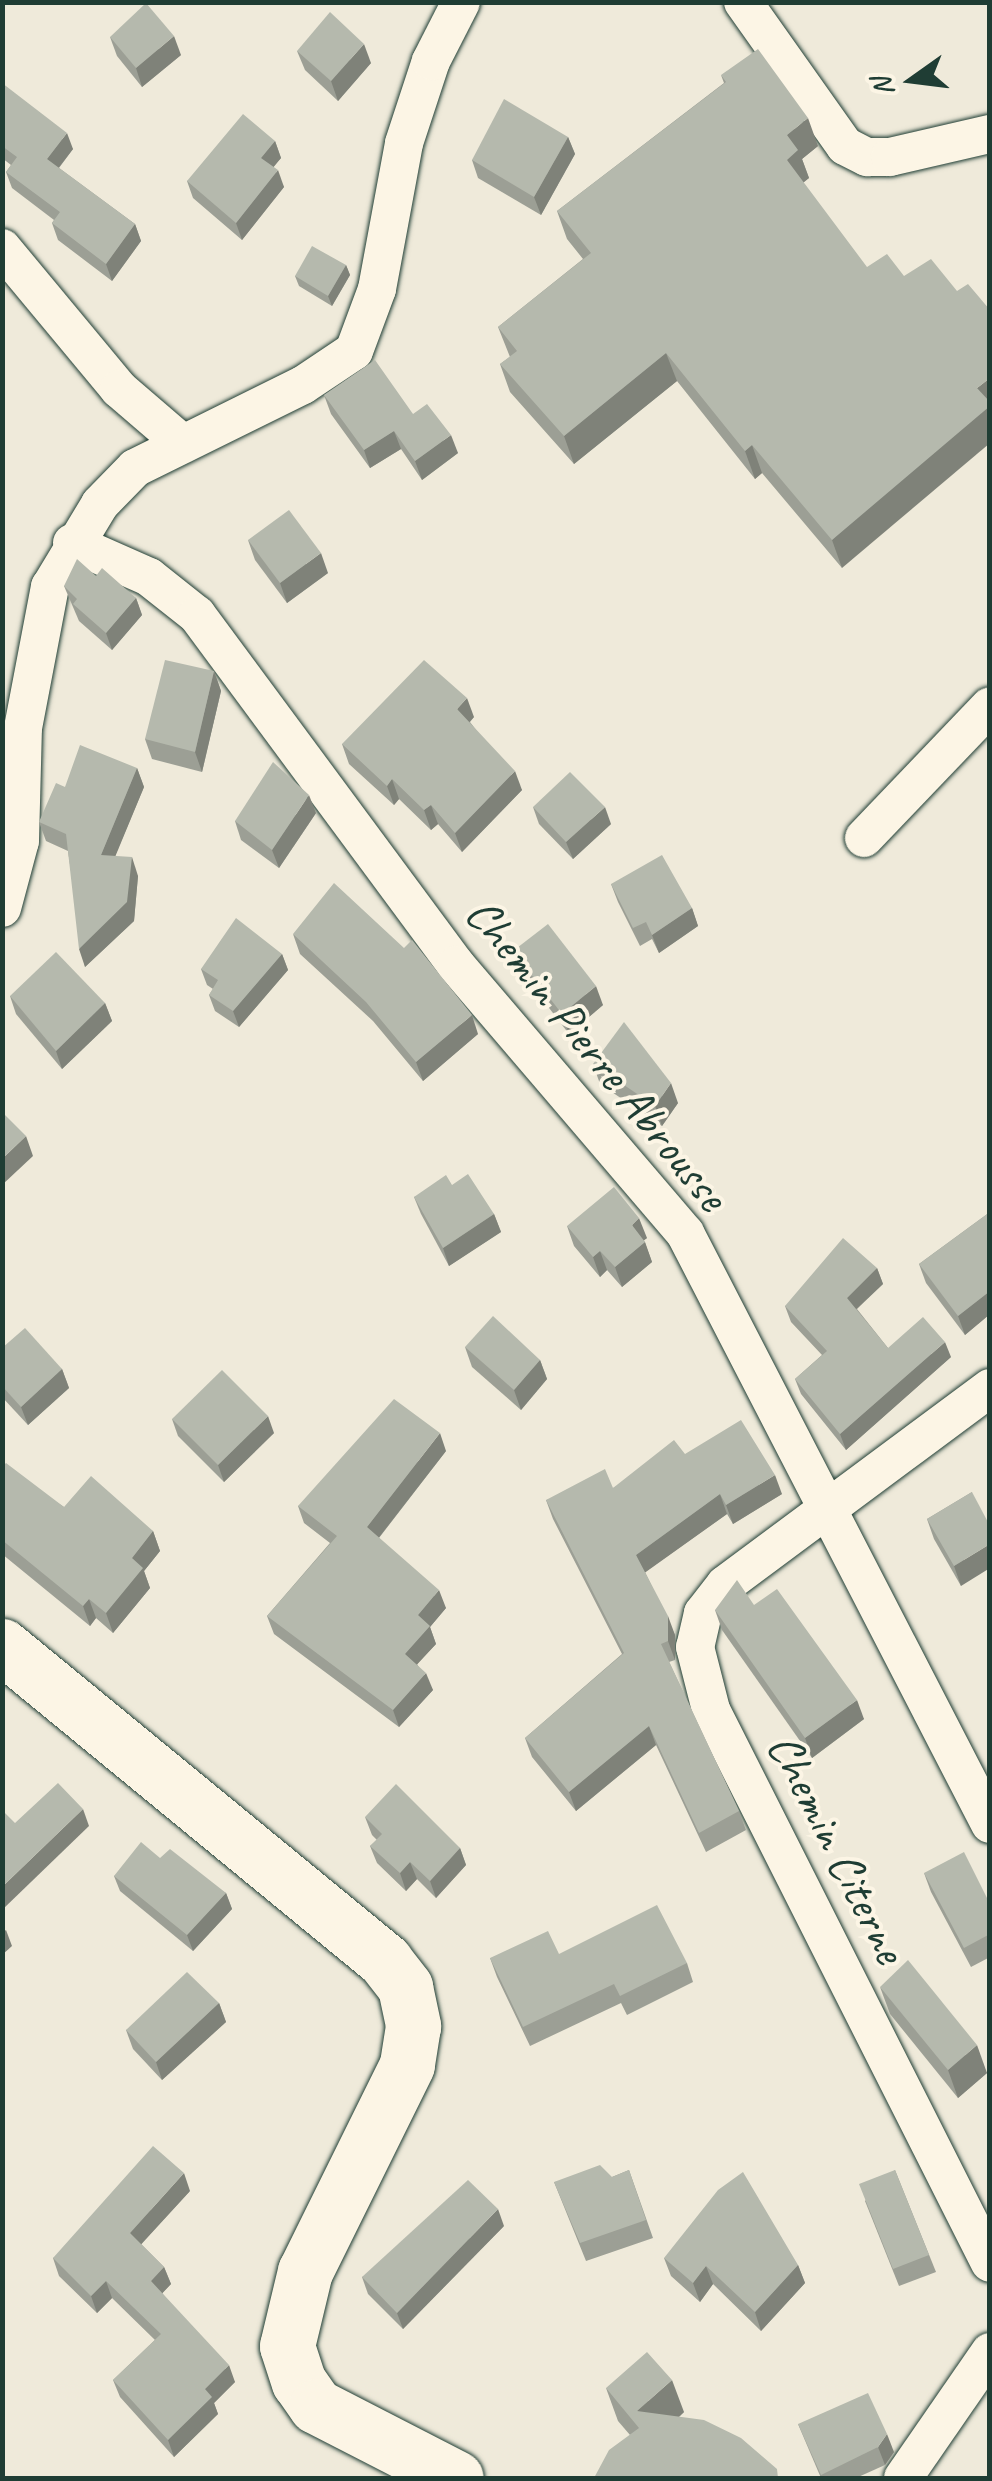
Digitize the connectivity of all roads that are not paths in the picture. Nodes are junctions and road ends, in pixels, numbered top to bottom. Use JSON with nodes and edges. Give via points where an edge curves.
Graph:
{"nodes":[{"id":1,"x":461,"y":2,"type":"edge"},
{"id":2,"x":742,"y":2,"type":"edge"},
{"id":3,"x":990,"y":134,"type":"edge"},
{"id":4,"x":2,"y":248,"type":"edge"},
{"id":5,"x":184,"y":444,"type":"junction"},
{"id":6,"x":72,"y":543,"type":"junction"},
{"id":7,"x":990,"y":706,"type":"edge"},
{"id":8,"x":12,"y":774,"type":"edge"},
{"id":9,"x":864,"y":838,"type":"dead end"},
{"id":10,"x":2,"y":908,"type":"edge"},
{"id":11,"x":990,"y":1388,"type":"edge"},
{"id":12,"x":826,"y":1514,"type":"junction"},
{"id":13,"x":2,"y":1646,"type":"edge"},
{"id":14,"x":990,"y":1824,"type":"edge"},
{"id":15,"x":990,"y":2263,"type":"edge"},
{"id":16,"x":990,"y":2352,"type":"edge"},
{"id":17,"x":456,"y":2478,"type":"edge"},
{"id":18,"x":903,"y":2478,"type":"edge"}],
"edges":[{"from":1,"to":5,"type":"street","via":[[431,60],[404,143],[377,290],[354,352]]},
{"from":2,"to":3,"type":"street","via":[[856,152],[890,157]]},
{"from":4,"to":5,"type":"street","via":[[119,389]]},
{"from":5,"to":6,"type":"street","via":[[135,468]]},
{"from":6,"to":8,"type":"street","via":[[35,640]]},
{"from":6,"to":12,"type":"street","name":"Chemin Pierre Abrousse","via":[[150,577],[197,615],[456,965],[657,1194],[708,1274]]},
{"from":7,"to":9,"type":"street"},
{"from":8,"to":10,"type":"street","via":[[20,841]]},
{"from":11,"to":12,"type":"street","name":"Chemin Citerne"},
{"from":12,"to":14,"type":"street","name":"Chemin Pierre Abrousse"},
{"from":12,"to":15,"type":"street","name":"Chemin Citerne","via":[[724,1585],[703,1613],[696,1646],[701,1679]]},
{"from":13,"to":17,"type":"main road","via":[[385,1960],[405,1987],[413,2026],[408,2065],[305,2271],[287,2346],[316,2406]]},
{"from":16,"to":18,"type":"street"}]}
